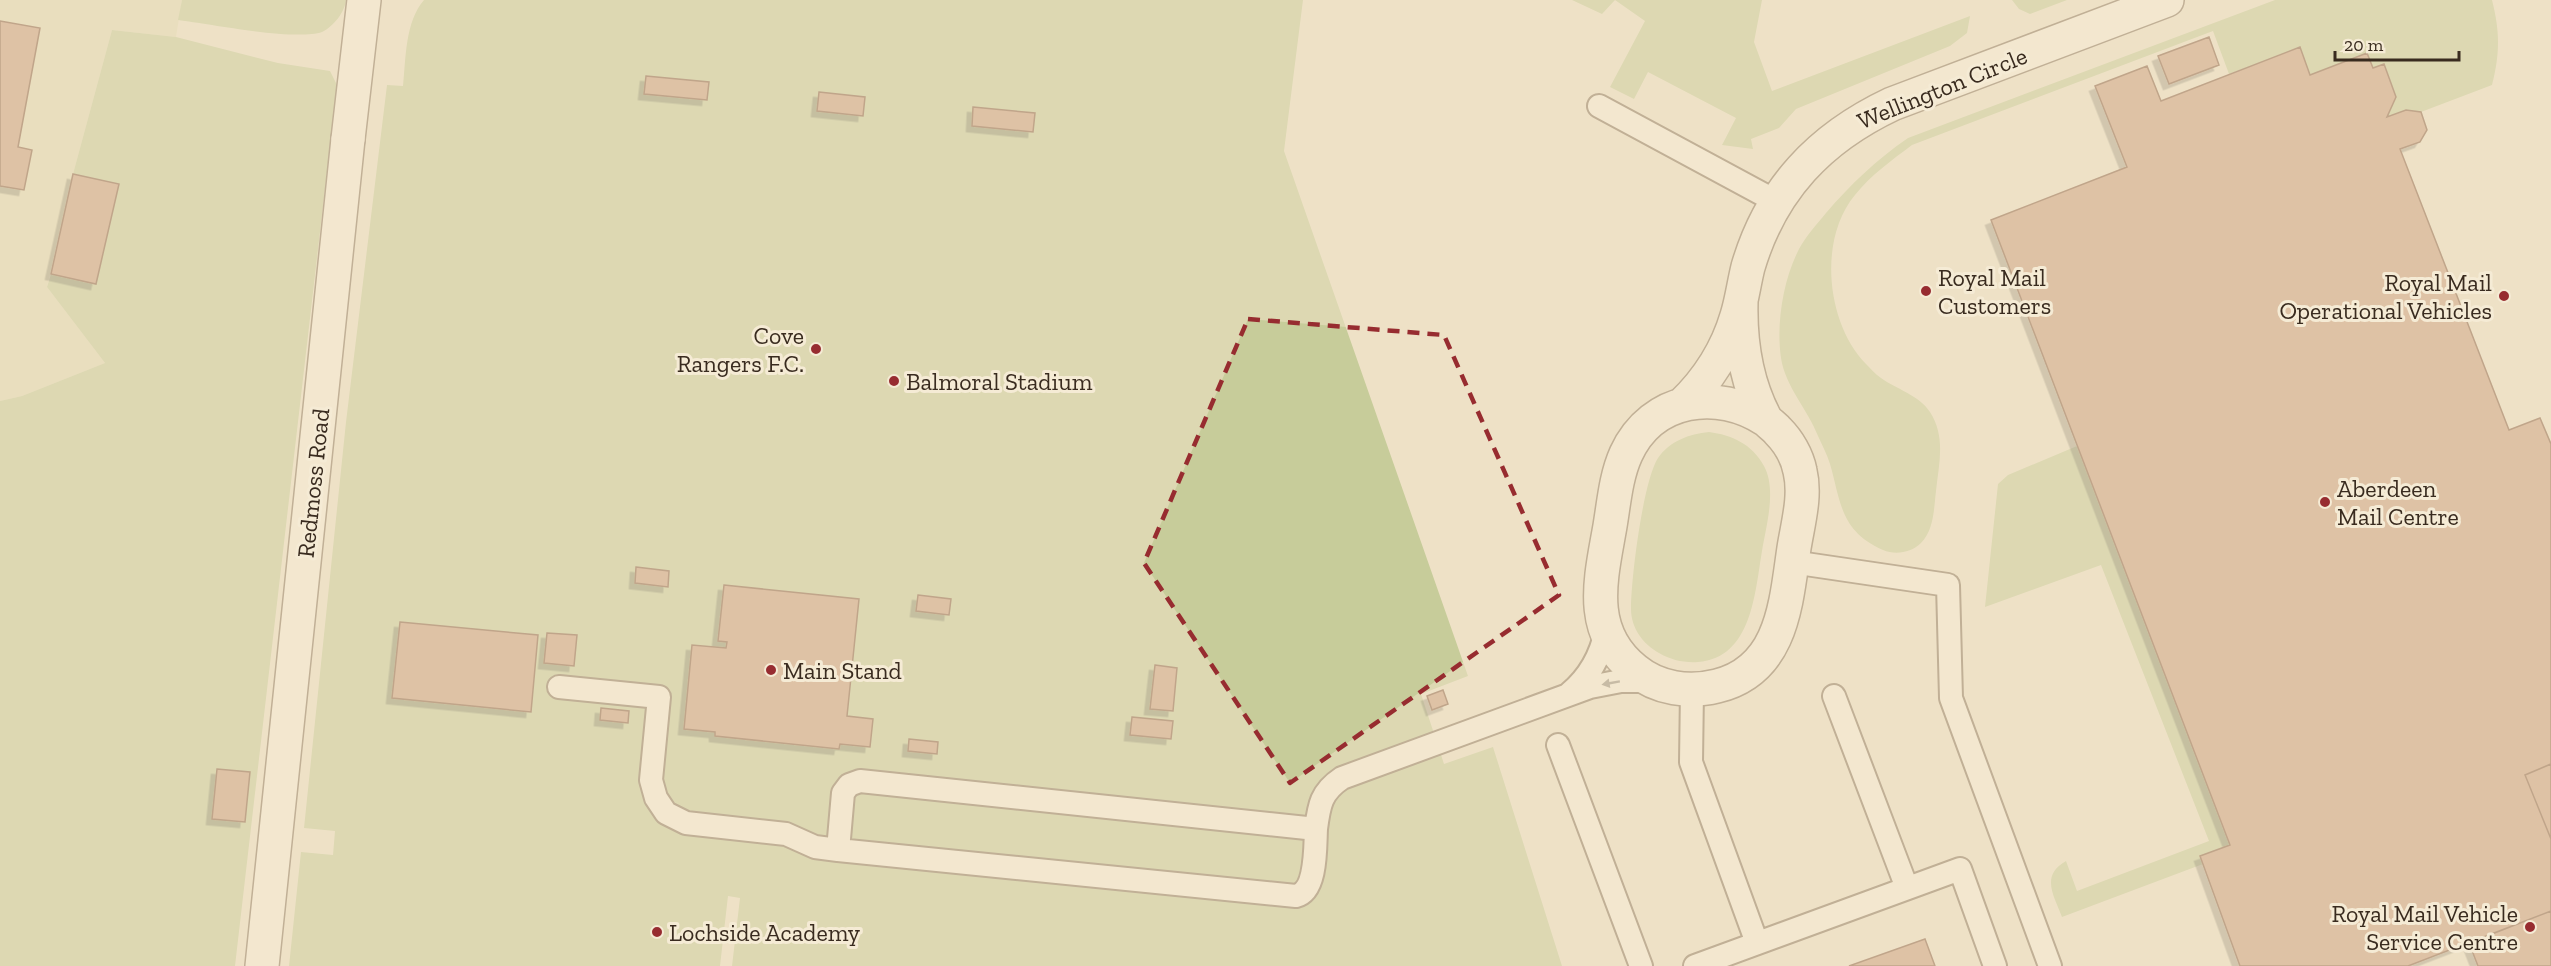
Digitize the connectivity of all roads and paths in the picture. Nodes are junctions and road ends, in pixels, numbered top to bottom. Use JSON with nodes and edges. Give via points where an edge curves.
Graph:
{"nodes":[{"id":1,"x":364,"y":0,"type":"edge"},
{"id":2,"x":2167,"y":0,"type":"edge"},
{"id":3,"x":1599,"y":106,"type":"dead end"},
{"id":4,"x":1777,"y":202,"type":"junction"},
{"id":5,"x":1741,"y":302,"type":"junction"},
{"id":6,"x":1682,"y":405,"type":"junction"},
{"id":7,"x":1766,"y":420,"type":"junction"},
{"id":8,"x":1792,"y":562,"type":"junction"},
{"id":9,"x":1606,"y":631,"type":"junction"},
{"id":10,"x":1654,"y":681,"type":"junction"},
{"id":11,"x":559,"y":687,"type":"dead end"},
{"id":12,"x":1692,"y":690,"type":"junction"},
{"id":13,"x":1569,"y":694,"type":"junction"},
{"id":14,"x":1834,"y":696,"type":"dead end"},
{"id":15,"x":1558,"y":745,"type":"dead end"},
{"id":16,"x":1316,"y":829,"type":"junction"},
{"id":17,"x":838,"y":850,"type":"junction"},
{"id":18,"x":1907,"y":888,"type":"junction"},
{"id":19,"x":1756,"y":944,"type":"junction"},
{"id":20,"x":262,"y":966,"type":"edge"},
{"id":21,"x":1641,"y":966,"type":"edge"},
{"id":22,"x":1695,"y":966,"type":"edge"},
{"id":23,"x":1995,"y":966,"type":"edge"},
{"id":24,"x":2050,"y":966,"type":"edge"}],
"edges":[{"from":1,"to":20,"type":"street","name":"Redmoss Road"},
{"from":2,"to":4,"type":"street","name":"Wellington Circle","via":[[1892,104],[1856,122],[1810,158]]},
{"from":3,"to":4,"type":"lane"},
{"from":4,"to":5,"type":"street","name":"Wellington Circle","via":[[1753,252]]},
{"from":5,"to":6,"type":"street","name":"Wellington Circle","via":[[1717,362]]},
{"from":5,"to":7,"type":"street","name":"Wellington Circle","via":[[1744,358]]},
{"from":6,"to":7,"type":"street","via":[[1726,402]]},
{"from":6,"to":9,"type":"street","via":[[1644,429],[1622,464],[1600,585],[1601,616]]},
{"from":7,"to":8,"type":"street","via":[[1787,441],[1800,469],[1802,495]]},
{"from":8,"to":12,"type":"street","via":[[1784,617],[1762,658],[1723,685]]},
{"from":8,"to":24,"type":"lane","via":[[1948,585],[1951,698]]},
{"from":9,"to":10,"type":"street","via":[[1622,658]]},
{"from":9,"to":13,"type":"lane","via":[[1598,657]]},
{"from":10,"to":12,"type":"street"},
{"from":10,"to":13,"type":"lane","one_way":true,"via":[[1611,682]]},
{"from":11,"to":17,"type":"lane","via":[[659,697],[651,780],[660,806],[675,819],[786,834],[815,847]]},
{"from":12,"to":19,"type":"lane","via":[[1691,762]]},
{"from":13,"to":16,"type":"lane","via":[[1342,778],[1321,798]]},
{"from":14,"to":18,"type":"lane"},
{"from":15,"to":21,"type":"lane"},
{"from":16,"to":17,"type":"lane","via":[[1311,881],[1306,891],[1296,896]]},
{"from":16,"to":17,"type":"lane","via":[[860,782],[849,785],[843,794]]},
{"from":18,"to":19,"type":"lane"},
{"from":18,"to":23,"type":"lane","via":[[1960,869]]},
{"from":19,"to":22,"type":"lane"}]}
